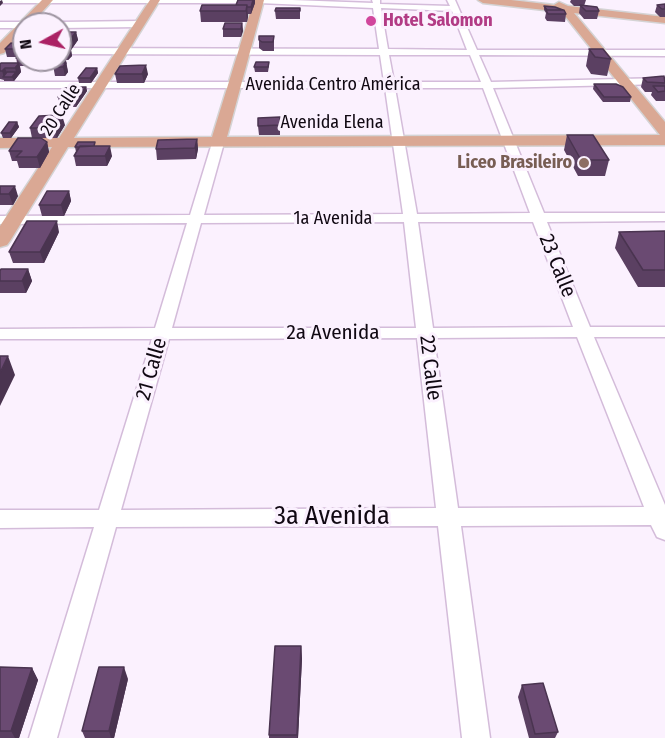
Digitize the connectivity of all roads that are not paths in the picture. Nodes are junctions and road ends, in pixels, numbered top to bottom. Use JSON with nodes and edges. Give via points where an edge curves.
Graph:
{"nodes":[{"id":1,"x":155,"y":0,"type":"edge"},
{"id":2,"x":259,"y":0,"type":"edge"},
{"id":3,"x":483,"y":0,"type":"edge"},
{"id":4,"x":0,"y":1,"type":"edge"},
{"id":5,"x":48,"y":1,"type":"edge"},
{"id":6,"x":377,"y":3,"type":"edge"},
{"id":7,"x":562,"y":3,"type":"edge"},
{"id":8,"x":453,"y":4,"type":"edge"},
{"id":9,"x":37,"y":12,"type":"edge"},
{"id":10,"x":665,"y":20,"type":"edge"},
{"id":11,"x":139,"y":24,"type":"junction"},
{"id":12,"x":72,"y":25,"type":"edge"},
{"id":13,"x":12,"y":38,"type":"edge"},
{"id":14,"x":0,"y":51,"type":"edge"},
{"id":15,"x":72,"y":51,"type":"edge"},
{"id":16,"x":122,"y":51,"type":"junction"},
{"id":17,"x":244,"y":52,"type":"junction"},
{"id":18,"x":385,"y":52,"type":"junction"},
{"id":19,"x":474,"y":52,"type":"junction"},
{"id":20,"x":600,"y":53,"type":"junction"},
{"id":21,"x":665,"y":53,"type":"edge"},
{"id":22,"x":665,"y":81,"type":"edge"},
{"id":23,"x":624,"y":82,"type":"junction"},
{"id":24,"x":0,"y":85,"type":"edge"},
{"id":25,"x":100,"y":85,"type":"junction"},
{"id":26,"x":235,"y":85,"type":"junction"},
{"id":27,"x":392,"y":85,"type":"junction"},
{"id":28,"x":487,"y":85,"type":"junction"},
{"id":29,"x":665,"y":132,"type":"edge"},
{"id":30,"x":665,"y":140,"type":"edge"},
{"id":31,"x":400,"y":142,"type":"junction"},
{"id":32,"x":510,"y":142,"type":"junction"},
{"id":33,"x":0,"y":143,"type":"edge"},
{"id":34,"x":63,"y":143,"type":"junction"},
{"id":35,"x":218,"y":143,"type":"junction"},
{"id":36,"x":538,"y":218,"type":"junction"},
{"id":37,"x":665,"y":218,"type":"edge"},
{"id":38,"x":196,"y":219,"type":"junction"},
{"id":39,"x":411,"y":219,"type":"junction"},
{"id":40,"x":7,"y":220,"type":"edge"},
{"id":41,"x":0,"y":241,"type":"edge"},
{"id":42,"x":584,"y":332,"type":"junction"},
{"id":43,"x":665,"y":332,"type":"edge"},
{"id":44,"x":162,"y":333,"type":"junction"},
{"id":45,"x":426,"y":333,"type":"junction"},
{"id":46,"x":0,"y":334,"type":"edge"},
{"id":47,"x":448,"y":516,"type":"junction"},
{"id":48,"x":108,"y":518,"type":"junction"},
{"id":49,"x":0,"y":519,"type":"edge"},
{"id":50,"x":663,"y":521,"type":"edge"},
{"id":51,"x":43,"y":738,"type":"edge"},
{"id":52,"x":476,"y":738,"type":"edge"}],
"edges":[{"from":1,"to":2,"type":"street"},
{"from":1,"to":5,"type":"street"},
{"from":1,"to":11,"type":"main road","name":"20 Calle"},
{"from":2,"to":6,"type":"street"},
{"from":2,"to":17,"type":"main road","name":"21 Calle"},
{"from":3,"to":7,"type":"main road"},
{"from":4,"to":5,"type":"street"},
{"from":5,"to":9,"type":"main road"},
{"from":6,"to":8,"type":"street"},
{"from":6,"to":18,"type":"street","name":"22 Calle"},
{"from":7,"to":10,"type":"main road"},
{"from":7,"to":20,"type":"main road"},
{"from":8,"to":19,"type":"street","name":"23 Calle"},
{"from":11,"to":12,"type":"street"},
{"from":11,"to":16,"type":"main road","name":"20 Calle"},
{"from":13,"to":14,"type":"main road"},
{"from":15,"to":16,"type":"street"},
{"from":16,"to":17,"type":"street"},
{"from":16,"to":25,"type":"main road","name":"20 Calle"},
{"from":17,"to":18,"type":"street"},
{"from":17,"to":26,"type":"main road","name":"21 Calle"},
{"from":18,"to":19,"type":"street"},
{"from":18,"to":27,"type":"street","name":"22 Calle"},
{"from":19,"to":20,"type":"street"},
{"from":19,"to":28,"type":"street","name":"23 Calle"},
{"from":20,"to":21,"type":"street"},
{"from":20,"to":23,"type":"main road"},
{"from":22,"to":23,"type":"street","name":"Avenida Centro América"},
{"from":23,"to":28,"type":"street","name":"Avenida Centro América"},
{"from":23,"to":29,"type":"main road"},
{"from":24,"to":25,"type":"street","name":"Avenida Centro América"},
{"from":25,"to":26,"type":"street","name":"Avenida Centro América"},
{"from":25,"to":34,"type":"main road","name":"20 Calle"},
{"from":26,"to":27,"type":"street","name":"Avenida Centro América"},
{"from":26,"to":35,"type":"main road","name":"21 Calle"},
{"from":27,"to":28,"type":"street","name":"Avenida Centro América"},
{"from":27,"to":31,"type":"street","name":"22 Calle"},
{"from":28,"to":32,"type":"street","name":"23 Calle"},
{"from":30,"to":32,"type":"main road","name":"Avenida Elena"},
{"from":31,"to":32,"type":"main road","name":"Avenida Elena"},
{"from":31,"to":35,"type":"main road","name":"Avenida Elena"},
{"from":31,"to":39,"type":"street","name":"22 Calle"},
{"from":32,"to":36,"type":"street","name":"23 Calle"},
{"from":33,"to":34,"type":"main road","name":"Avenida Elena"},
{"from":34,"to":35,"type":"main road","name":"Avenida Elena"},
{"from":34,"to":40,"type":"main road","name":"20 Calle"},
{"from":35,"to":38,"type":"street","name":"21 Calle"},
{"from":36,"to":37,"type":"street","name":"1a Avenida"},
{"from":36,"to":39,"type":"street","name":"1a Avenida"},
{"from":36,"to":42,"type":"street","name":"23 Calle"},
{"from":38,"to":39,"type":"street","name":"1a Avenida"},
{"from":38,"to":40,"type":"street","name":"1a Avenida"},
{"from":38,"to":44,"type":"street","name":"21 Calle"},
{"from":39,"to":45,"type":"street","name":"22 Calle"},
{"from":40,"to":41,"type":"main road","name":"20 Calle"},
{"from":42,"to":43,"type":"street","name":"2a Avenida"},
{"from":42,"to":45,"type":"street","name":"2a Avenida"},
{"from":42,"to":50,"type":"street","name":"23 Calle"},
{"from":44,"to":45,"type":"street","name":"2a Avenida"},
{"from":44,"to":46,"type":"street","name":"2a Avenida"},
{"from":44,"to":48,"type":"street","name":"21 Calle"},
{"from":45,"to":47,"type":"street","name":"22 Calle"},
{"from":47,"to":48,"type":"street","name":"3a Avenida"},
{"from":47,"to":50,"type":"street","name":"3a Avenida"},
{"from":47,"to":52,"type":"street","name":"22 Calle"},
{"from":48,"to":49,"type":"street","name":"3a Avenida"},
{"from":48,"to":51,"type":"street","name":"21 Calle"}]}
